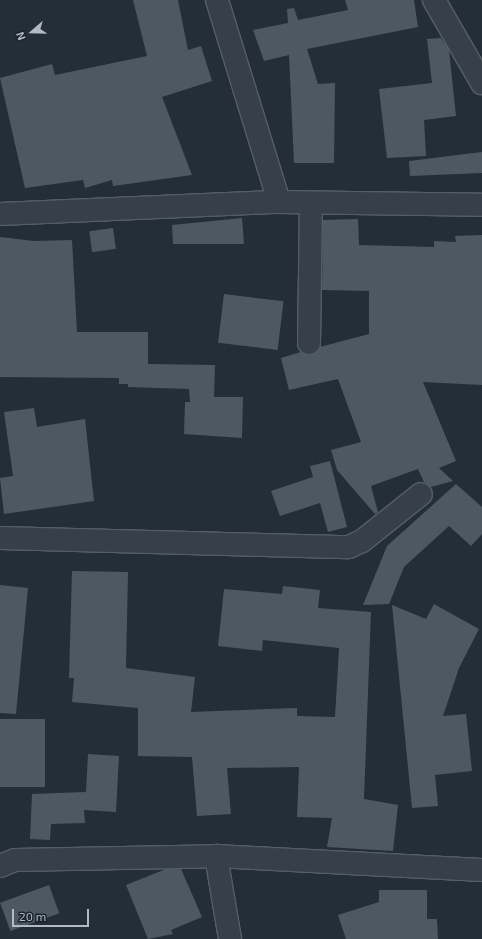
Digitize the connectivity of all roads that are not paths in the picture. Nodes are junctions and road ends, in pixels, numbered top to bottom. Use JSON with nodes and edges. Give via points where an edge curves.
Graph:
{"nodes":[{"id":1,"x":217,"y":0,"type":"edge"},
{"id":2,"x":434,"y":0,"type":"edge"},
{"id":3,"x":482,"y":83,"type":"edge"},
{"id":4,"x":279,"y":202,"type":"junction"},
{"id":5,"x":312,"y":203,"type":"junction"},
{"id":6,"x":482,"y":205,"type":"edge"},
{"id":7,"x":0,"y":214,"type":"edge"},
{"id":8,"x":309,"y":343,"type":"dead end"},
{"id":9,"x":421,"y":494,"type":"dead end"},
{"id":10,"x":0,"y":538,"type":"edge"},
{"id":11,"x":216,"y":856,"type":"junction"},
{"id":12,"x":0,"y":866,"type":"edge"},
{"id":13,"x":482,"y":870,"type":"edge"},
{"id":14,"x":230,"y":939,"type":"edge"}],
"edges":[{"from":1,"to":4,"type":"street"},
{"from":2,"to":3,"type":"street"},
{"from":4,"to":5,"type":"street"},
{"from":4,"to":7,"type":"street"},
{"from":5,"to":6,"type":"street"},
{"from":5,"to":8,"type":"street"},
{"from":9,"to":10,"type":"street","via":[[362,541],[349,547]]},
{"from":11,"to":12,"type":"street","via":[[15,860]]},
{"from":11,"to":13,"type":"street"},
{"from":11,"to":14,"type":"street"}]}
